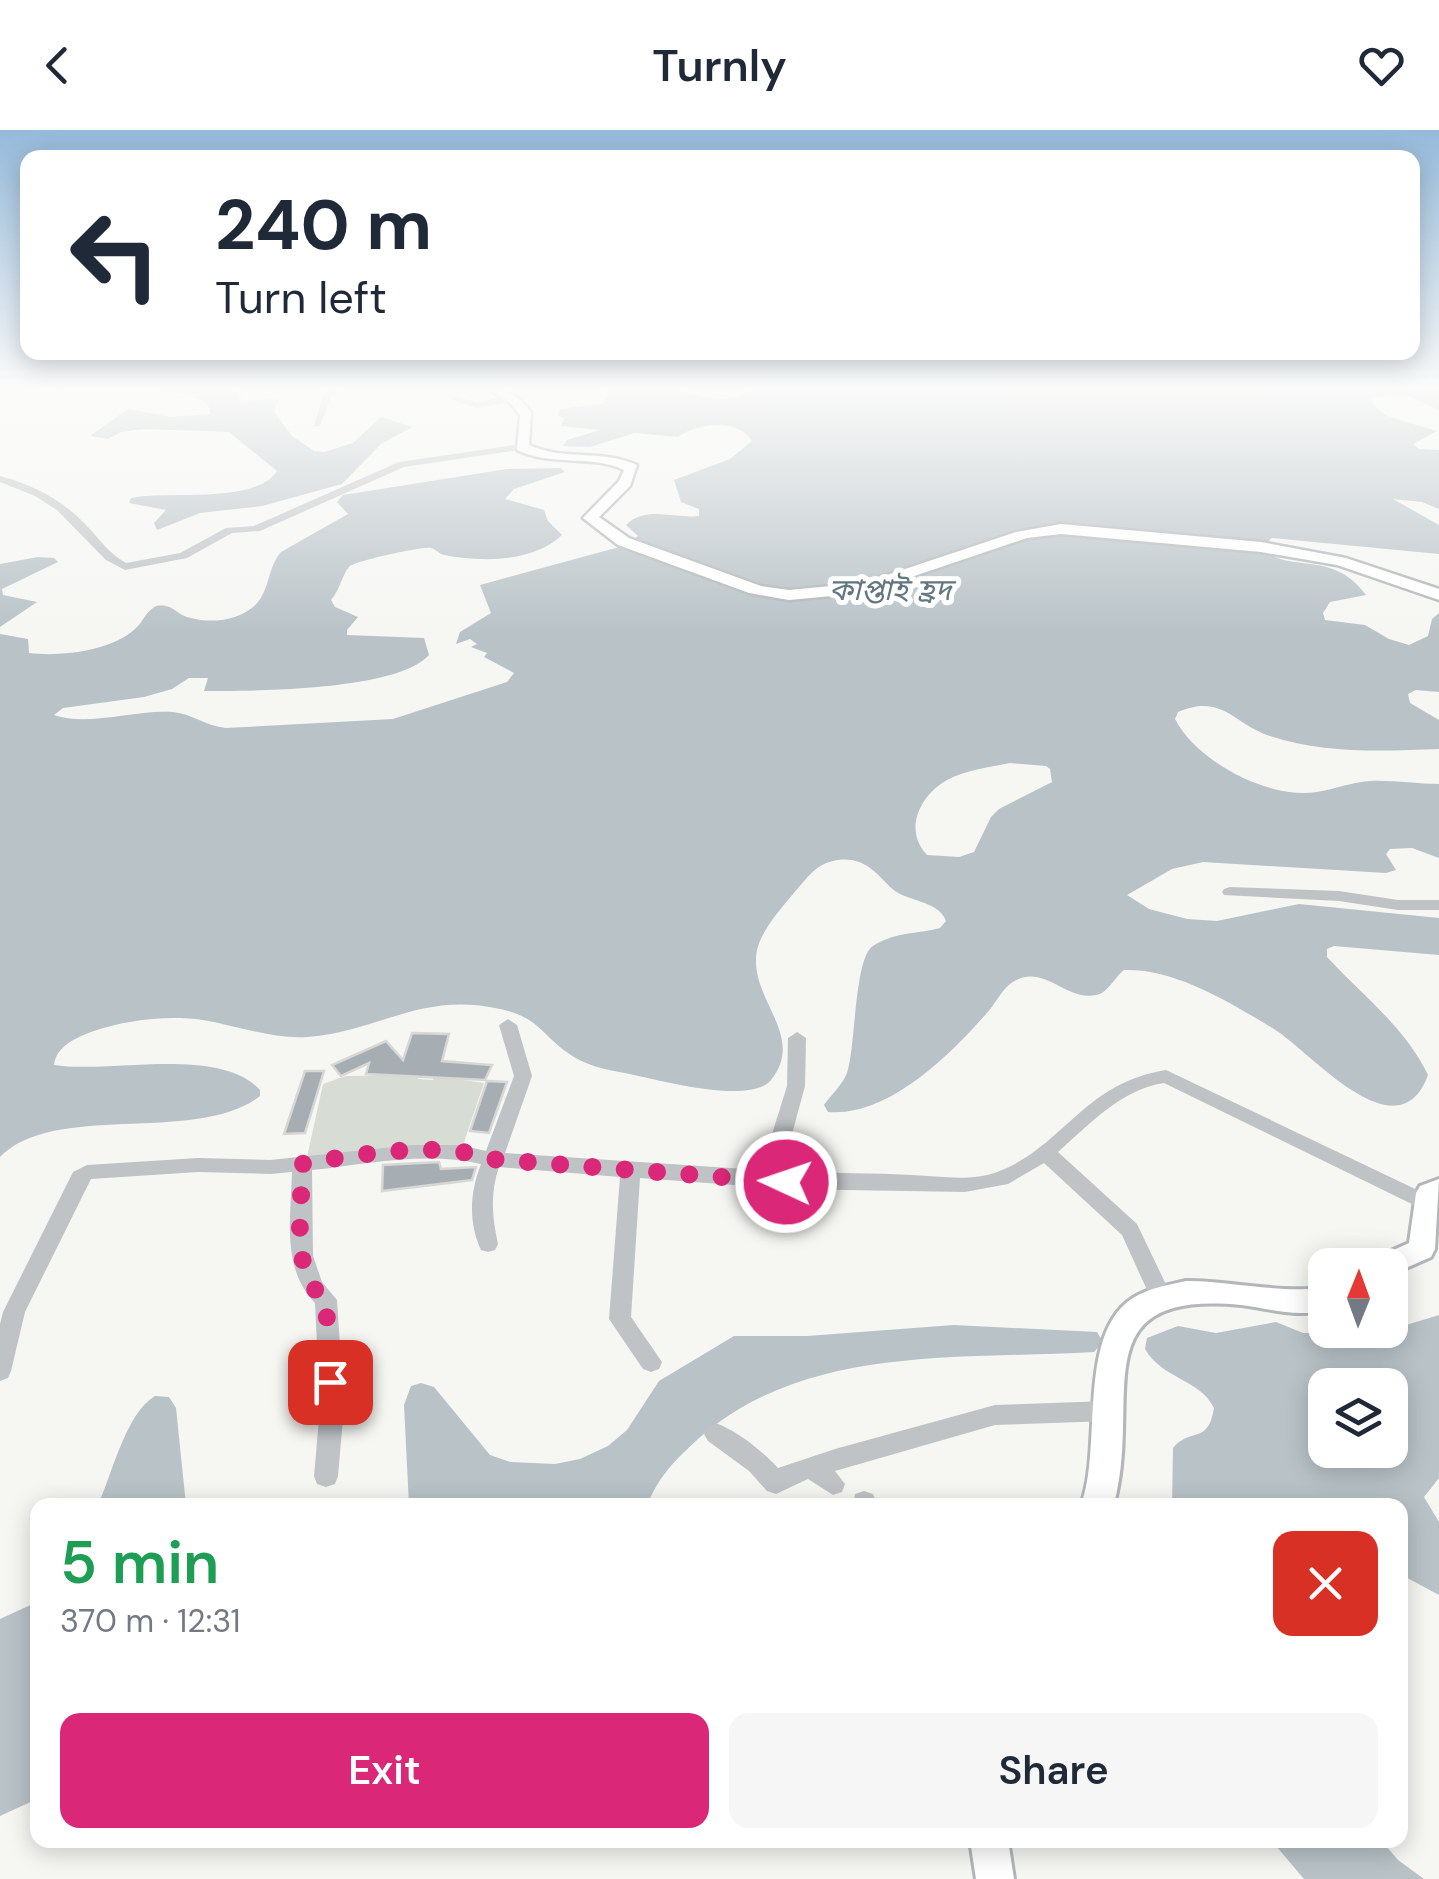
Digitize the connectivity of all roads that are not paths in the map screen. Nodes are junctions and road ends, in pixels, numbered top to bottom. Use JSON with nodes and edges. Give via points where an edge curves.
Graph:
{"nodes":[{"id":1,"x":387,"y":471,"type":"edge"},
{"id":2,"x":631,"y":471,"type":"edge"},
{"id":3,"x":0,"y":479,"type":"edge"},
{"id":4,"x":1439,"y":595,"type":"edge"},
{"id":5,"x":1230,"y":892,"type":"dead end"},
{"id":6,"x":1439,"y":905,"type":"edge"},
{"id":7,"x":508,"y":1025,"type":"dead end"},
{"id":8,"x":798,"y":1038,"type":"dead end"},
{"id":9,"x":1044,"y":1151,"type":"junction"},
{"id":10,"x":490,"y":1159,"type":"junction"},
{"id":11,"x":302,"y":1164,"type":"junction"},
{"id":12,"x":630,"y":1171,"type":"junction"},
{"id":13,"x":786,"y":1182,"type":"junction"},
{"id":14,"x":1432,"y":1195,"type":"edge"},
{"id":15,"x":488,"y":1244,"type":"dead end"},
{"id":16,"x":1408,"y":1255,"type":"edge"},
{"id":17,"x":1160,"y":1296,"type":"junction"},
{"id":18,"x":1308,"y":1303,"type":"edge"},
{"id":19,"x":651,"y":1362,"type":"dead end"},
{"id":20,"x":0,"y":1371,"type":"edge"},
{"id":21,"x":1109,"y":1411,"type":"junction"},
{"id":22,"x":716,"y":1434,"type":"dead end"},
{"id":23,"x":326,"y":1476,"type":"dead end"},
{"id":24,"x":1100,"y":1498,"type":"edge"},
{"id":25,"x":990,"y":1848,"type":"edge"},
{"id":26,"x":994,"y":1879,"type":"edge"}],
"edges":[{"from":1,"to":3,"type":"street","via":[[256,529],[230,530],[183,556],[125,567],[102,553],[48,496]]},
{"from":2,"to":4,"type":"highway","via":[[591,518],[610,538],[764,592],[824,596],[853,590],[1037,529],[1062,529],[1340,561]]},
{"from":5,"to":6,"type":"street"},
{"from":7,"to":10,"type":"street","via":[[522,1076]]},
{"from":8,"to":13,"type":"street","via":[[796,1086],[782,1134]]},
{"from":9,"to":13,"type":"street","via":[[1000,1180]]},
{"from":9,"to":14,"type":"street","via":[[1125,1087],[1146,1076],[1166,1076]]},
{"from":9,"to":17,"type":"street","via":[[1130,1230]]},
{"from":10,"to":11,"type":"street","via":[[412,1152]]},
{"from":10,"to":12,"type":"street"},
{"from":10,"to":15,"type":"street","via":[[481,1199]]},
{"from":11,"to":20,"type":"street","via":[[86,1172],[14,1312]]},
{"from":11,"to":23,"type":"street","via":[[302,1267],[313,1291],[326,1300],[328,1319],[332,1407]]},
{"from":12,"to":13,"type":"street"},
{"from":12,"to":19,"type":"street","via":[[620,1319]]},
{"from":14,"to":16,"type":"main road","via":[[1422,1208],[1421,1248]]},
{"from":17,"to":18,"type":"main road","via":[[1199,1292]]},
{"from":17,"to":21,"type":"main road","via":[[1127,1321]]},
{"from":21,"to":22,"type":"street","via":[[996,1415],[823,1476],[792,1473],[776,1484]]},
{"from":21,"to":24,"type":"main road"},
{"from":25,"to":26,"type":"main road"}]}
